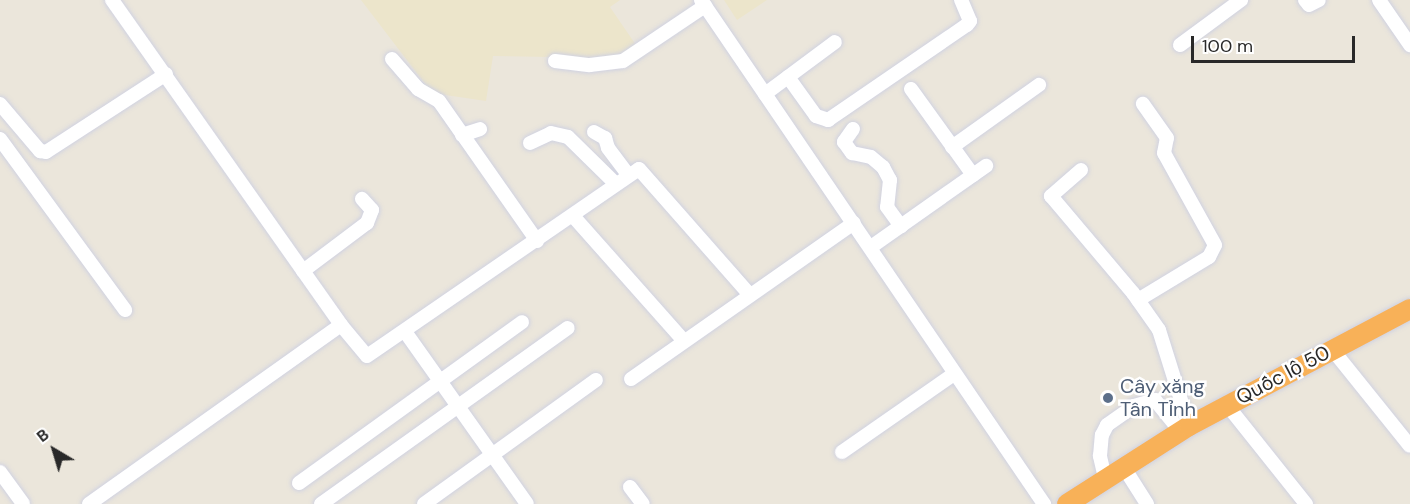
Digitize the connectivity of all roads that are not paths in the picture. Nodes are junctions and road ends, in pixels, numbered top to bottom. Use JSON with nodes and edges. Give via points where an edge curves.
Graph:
{"nodes":[{"id":1,"x":112,"y":0,"type":"edge"},
{"id":2,"x":961,"y":0,"type":"edge"},
{"id":3,"x":1241,"y":0,"type":"edge"},
{"id":4,"x":1305,"y":0,"type":"edge"},
{"id":5,"x":1319,"y":0,"type":"edge"},
{"id":6,"x":1379,"y":0,"type":"edge"},
{"id":7,"x":703,"y":3,"type":"edge"},
{"id":8,"x":835,"y":42,"type":"dead end"},
{"id":9,"x":1180,"y":45,"type":"dead end"},
{"id":10,"x":1410,"y":45,"type":"edge"},
{"id":11,"x":392,"y":59,"type":"dead end"},
{"id":12,"x":555,"y":61,"type":"dead end"},
{"id":13,"x":166,"y":74,"type":"junction"},
{"id":14,"x":788,"y":77,"type":"junction"},
{"id":15,"x":1039,"y":85,"type":"dead end"},
{"id":16,"x":911,"y":89,"type":"dead end"},
{"id":17,"x":765,"y":94,"type":"junction"},
{"id":18,"x":0,"y":104,"type":"edge"},
{"id":19,"x":1143,"y":104,"type":"dead end"},
{"id":20,"x":480,"y":129,"type":"dead end"},
{"id":21,"x":853,"y":129,"type":"dead end"},
{"id":22,"x":594,"y":132,"type":"dead end"},
{"id":23,"x":462,"y":135,"type":"junction"},
{"id":24,"x":0,"y":139,"type":"edge"},
{"id":25,"x":530,"y":143,"type":"dead end"},
{"id":26,"x":952,"y":147,"type":"junction"},
{"id":27,"x":986,"y":166,"type":"dead end"},
{"id":28,"x":1081,"y":170,"type":"dead end"},
{"id":29,"x":628,"y":175,"type":"junction"},
{"id":30,"x":973,"y":175,"type":"junction"},
{"id":31,"x":616,"y":184,"type":"junction"},
{"id":32,"x":362,"y":199,"type":"dead end"},
{"id":33,"x":573,"y":216,"type":"junction"},
{"id":34,"x":854,"y":223,"type":"junction"},
{"id":35,"x":901,"y":226,"type":"junction"},
{"id":36,"x":537,"y":241,"type":"junction"},
{"id":37,"x":871,"y":247,"type":"junction"},
{"id":38,"x":303,"y":271,"type":"junction"},
{"id":39,"x":750,"y":295,"type":"junction"},
{"id":40,"x":1138,"y":300,"type":"junction"},
{"id":41,"x":1410,"y":309,"type":"edge"},
{"id":42,"x":125,"y":310,"type":"dead end"},
{"id":43,"x":522,"y":322,"type":"dead end"},
{"id":44,"x":341,"y":325,"type":"junction"},
{"id":45,"x":568,"y":328,"type":"dead end"},
{"id":46,"x":406,"y":333,"type":"junction"},
{"id":47,"x":684,"y":341,"type":"junction"},
{"id":48,"x":1332,"y":349,"type":"junction"},
{"id":49,"x":954,"y":374,"type":"junction"},
{"id":50,"x":631,"y":379,"type":"dead end"},
{"id":51,"x":596,"y":380,"type":"dead end"},
{"id":52,"x":441,"y":383,"type":"junction"},
{"id":53,"x":1227,"y":405,"type":"junction"},
{"id":54,"x":458,"y":406,"type":"junction"},
{"id":55,"x":1184,"y":429,"type":"junction"},
{"id":56,"x":1410,"y":446,"type":"edge"},
{"id":57,"x":842,"y":452,"type":"dead end"},
{"id":58,"x":491,"y":455,"type":"junction"},
{"id":59,"x":1123,"y":466,"type":"junction"},
{"id":60,"x":0,"y":472,"type":"edge"},
{"id":61,"x":1105,"y":478,"type":"junction"},
{"id":62,"x":299,"y":483,"type":"dead end"},
{"id":63,"x":630,"y":487,"type":"dead end"},
{"id":64,"x":23,"y":504,"type":"edge"},
{"id":65,"x":89,"y":504,"type":"edge"},
{"id":66,"x":321,"y":504,"type":"edge"},
{"id":67,"x":424,"y":504,"type":"edge"},
{"id":68,"x":527,"y":504,"type":"edge"},
{"id":69,"x":643,"y":504,"type":"edge"},
{"id":70,"x":1044,"y":504,"type":"edge"},
{"id":71,"x":1067,"y":504,"type":"edge"},
{"id":72,"x":1148,"y":504,"type":"edge"},
{"id":73,"x":1306,"y":504,"type":"edge"}],
"edges":[{"from":1,"to":13,"type":"street"},
{"from":2,"to":14,"type":"street","via":[[970,21],[967,26],[828,120],[816,116]]},
{"from":3,"to":9,"type":"street"},
{"from":4,"to":5,"type":"street","via":[[1309,5]]},
{"from":6,"to":10,"type":"street"},
{"from":7,"to":12,"type":"street","via":[[623,61],[590,65]]},
{"from":7,"to":17,"type":"street"},
{"from":8,"to":14,"type":"street"},
{"from":11,"to":23,"type":"street","via":[[418,89],[439,101]]},
{"from":13,"to":18,"type":"street","via":[[46,152],[40,151]]},
{"from":13,"to":38,"type":"street"},
{"from":14,"to":17,"type":"street"},
{"from":15,"to":26,"type":"street"},
{"from":16,"to":26,"type":"street"},
{"from":17,"to":34,"type":"street"},
{"from":19,"to":40,"type":"street","via":[[1167,138],[1164,153],[1215,245],[1209,257]]},
{"from":20,"to":23,"type":"street"},
{"from":21,"to":35,"type":"street","via":[[844,142],[852,153],[871,157],[883,167],[890,180],[887,207]]},
{"from":22,"to":29,"type":"street","via":[[605,138]]},
{"from":23,"to":36,"type":"street"},
{"from":24,"to":42,"type":"street"},
{"from":25,"to":31,"type":"street","via":[[551,133],[568,137]]},
{"from":26,"to":30,"type":"street"},
{"from":27,"to":30,"type":"street"},
{"from":28,"to":40,"type":"street","via":[[1051,196]]},
{"from":29,"to":31,"type":"street"},
{"from":29,"to":39,"type":"street","via":[[642,170]]},
{"from":30,"to":35,"type":"street"},
{"from":31,"to":33,"type":"street"},
{"from":32,"to":38,"type":"street","via":[[372,210],[368,223]]},
{"from":33,"to":36,"type":"street"},
{"from":33,"to":47,"type":"street"},
{"from":34,"to":37,"type":"street"},
{"from":34,"to":39,"type":"street"},
{"from":35,"to":37,"type":"street"},
{"from":36,"to":46,"type":"street"},
{"from":37,"to":49,"type":"street"},
{"from":38,"to":44,"type":"street"},
{"from":39,"to":47,"type":"street"},
{"from":40,"to":55,"type":"street","via":[[1159,330]]},
{"from":41,"to":48,"type":"highway","name":"Quốc lộ 50"},
{"from":43,"to":52,"type":"street"},
{"from":44,"to":46,"type":"street","via":[[367,356]]},
{"from":44,"to":65,"type":"street"},
{"from":45,"to":54,"type":"street"},
{"from":46,"to":52,"type":"street"},
{"from":47,"to":50,"type":"street"},
{"from":48,"to":53,"type":"highway","name":"Quốc lộ 50"},
{"from":48,"to":56,"type":"street"},
{"from":49,"to":57,"type":"street"},
{"from":49,"to":70,"type":"street"},
{"from":51,"to":58,"type":"street"},
{"from":52,"to":54,"type":"street"},
{"from":52,"to":62,"type":"street"},
{"from":53,"to":55,"type":"highway","name":"Quốc lộ 50"},
{"from":53,"to":73,"type":"street"},
{"from":54,"to":58,"type":"street"},
{"from":54,"to":66,"type":"street"},
{"from":55,"to":59,"type":"highway","name":"Quốc lộ 50"},
{"from":55,"to":61,"type":"street","via":[[1155,400],[1134,406],[1107,425],[1102,435],[1100,456]]},
{"from":58,"to":67,"type":"street"},
{"from":58,"to":68,"type":"street"},
{"from":59,"to":61,"type":"highway","name":"Quốc lộ 50"},
{"from":59,"to":72,"type":"street"},
{"from":60,"to":64,"type":"street"},
{"from":61,"to":71,"type":"highway","name":"Quốc lộ 50"},
{"from":63,"to":69,"type":"street"}]}
